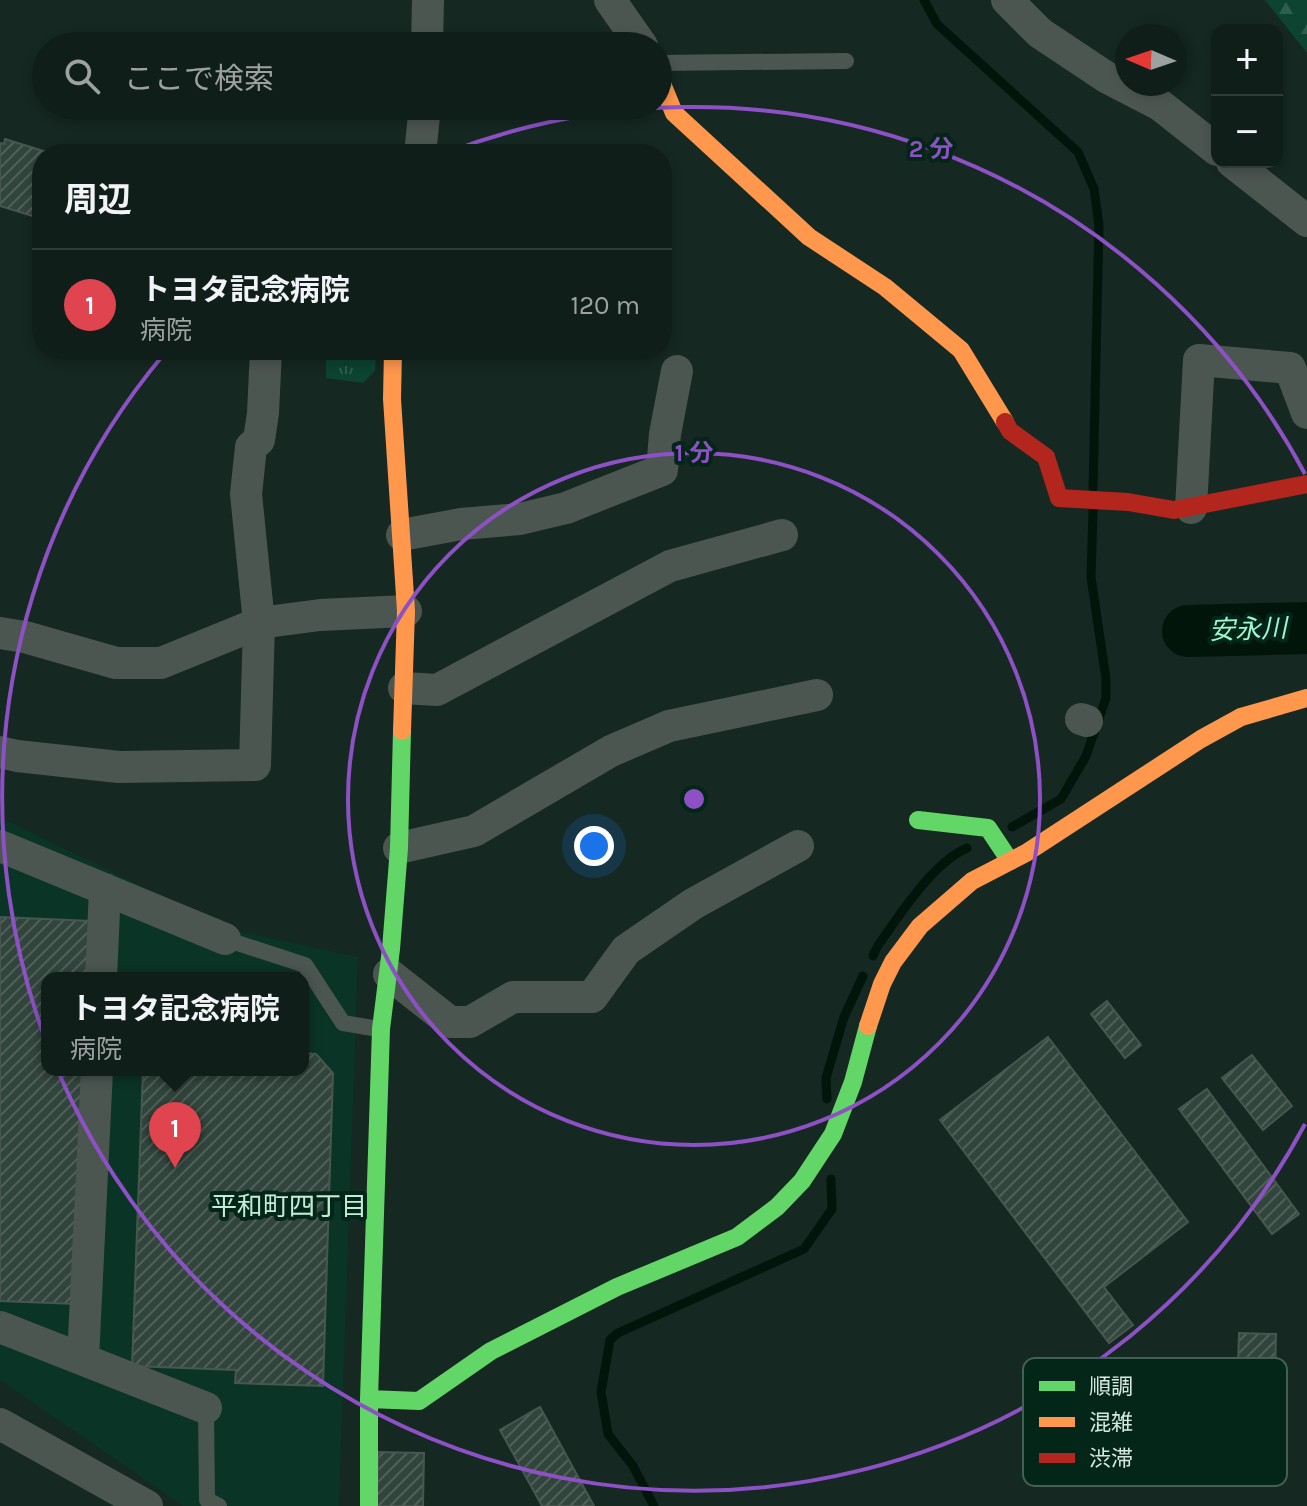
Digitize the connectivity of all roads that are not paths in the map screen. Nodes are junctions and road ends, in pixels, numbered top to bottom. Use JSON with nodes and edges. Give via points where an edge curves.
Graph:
{"nodes":[{"id":1,"x":428,"y":0,"type":"edge"},
{"id":2,"x":610,"y":0,"type":"edge"},
{"id":3,"x":1007,"y":0,"type":"edge"},
{"id":4,"x":427,"y":32,"type":"edge"},
{"id":5,"x":632,"y":32,"type":"edge"},
{"id":6,"x":846,"y":61,"type":"dead end"},
{"id":7,"x":672,"y":63,"type":"edge"},
{"id":8,"x":672,"y":108,"type":"edge"},
{"id":9,"x":424,"y":120,"type":"edge"},
{"id":10,"x":421,"y":144,"type":"edge"},
{"id":11,"x":1211,"y":145,"type":"edge"},
{"id":12,"x":1240,"y":168,"type":"edge"},
{"id":13,"x":1307,"y":221,"type":"edge"},
{"id":14,"x":265,"y":360,"type":"edge"},
{"id":15,"x":393,"y":360,"type":"edge"},
{"id":16,"x":677,"y":371,"type":"dead end"},
{"id":17,"x":1307,"y":413,"type":"edge"},
{"id":18,"x":1307,"y":484,"type":"edge"},
{"id":19,"x":1191,"y":508,"type":"junction"},
{"id":20,"x":402,"y":535,"type":"junction"},
{"id":21,"x":782,"y":535,"type":"dead end"},
{"id":22,"x":406,"y":611,"type":"junction"},
{"id":23,"x":259,"y":623,"type":"junction"},
{"id":24,"x":0,"y":633,"type":"edge"},
{"id":25,"x":404,"y":688,"type":"junction"},
{"id":26,"x":817,"y":695,"type":"dead end"},
{"id":27,"x":1307,"y":698,"type":"edge"},
{"id":28,"x":0,"y":752,"type":"edge"},
{"id":29,"x":918,"y":820,"type":"dead end"},
{"id":30,"x":0,"y":846,"type":"edge"},
{"id":31,"x":798,"y":846,"type":"dead end"},
{"id":32,"x":399,"y":848,"type":"junction"},
{"id":33,"x":1010,"y":861,"type":"junction"},
{"id":34,"x":105,"y":889,"type":"junction"},
{"id":35,"x":225,"y":939,"type":"joint"},
{"id":36,"x":101,"y":972,"type":"edge"},
{"id":37,"x":389,"y":974,"type":"junction"},
{"id":38,"x":381,"y":1029,"type":"junction"},
{"id":39,"x":97,"y":1076,"type":"edge"},
{"id":40,"x":0,"y":1327,"type":"edge"},
{"id":41,"x":83,"y":1359,"type":"junction"},
{"id":42,"x":369,"y":1399,"type":"junction"},
{"id":43,"x":206,"y":1408,"type":"joint"},
{"id":44,"x":0,"y":1424,"type":"edge"},
{"id":45,"x":147,"y":1506,"type":"edge"},
{"id":46,"x":219,"y":1506,"type":"edge"},
{"id":47,"x":369,"y":1506,"type":"edge"}],
"edges":[{"from":1,"to":4,"type":"street"},
{"from":2,"to":5,"type":"street"},
{"from":3,"to":11,"type":"street","via":[[1040,33],[1160,105]]},
{"from":6,"to":7,"type":"lane"},
{"from":8,"to":19,"type":"street","via":[[809,237],[885,287],[961,350],[1010,431],[1046,457],[1059,498]]},
{"from":9,"to":10,"type":"street"},
{"from":12,"to":13,"type":"street"},
{"from":14,"to":23,"type":"street","via":[[259,440],[251,447],[246,494]]},
{"from":15,"to":20,"type":"street"},
{"from":16,"to":20,"type":"street","via":[[662,470],[566,508]]},
{"from":17,"to":19,"type":"street","via":[[1290,368],[1199,360]]},
{"from":18,"to":19,"type":"street"},
{"from":20,"to":22,"type":"street"},
{"from":21,"to":25,"type":"street","via":[[670,566],[437,690]]},
{"from":22,"to":23,"type":"street"},
{"from":22,"to":25,"type":"street"},
{"from":23,"to":24,"type":"street","via":[[161,663],[116,663]]},
{"from":23,"to":28,"type":"street","via":[[255,765],[119,767]]},
{"from":25,"to":32,"type":"street"},
{"from":26,"to":32,"type":"street","via":[[669,726],[611,751],[474,831]]},
{"from":27,"to":33,"type":"street","via":[[1241,717]]},
{"from":29,"to":33,"type":"street","via":[[988,828]]},
{"from":30,"to":34,"type":"street"},
{"from":31,"to":37,"type":"street","via":[[693,904],[626,950],[592,997],[513,997],[470,1022],[450,1022]]},
{"from":32,"to":37,"type":"street"},
{"from":33,"to":42,"type":"street","via":[[947,902],[920,926],[893,962],[833,1134],[802,1181],[777,1207],[737,1237],[617,1287],[491,1351],[419,1401]]},
{"from":34,"to":35,"type":"street"},
{"from":34,"to":36,"type":"street"},
{"from":35,"to":38,"type":"lane","via":[[305,965],[343,1023]]},
{"from":37,"to":38,"type":"street"},
{"from":38,"to":42,"type":"street"},
{"from":39,"to":41,"type":"street"},
{"from":40,"to":41,"type":"street"},
{"from":41,"to":43,"type":"street"},
{"from":42,"to":47,"type":"street"},
{"from":43,"to":46,"type":"lane","via":[[207,1500]]},
{"from":44,"to":45,"type":"street"}]}
